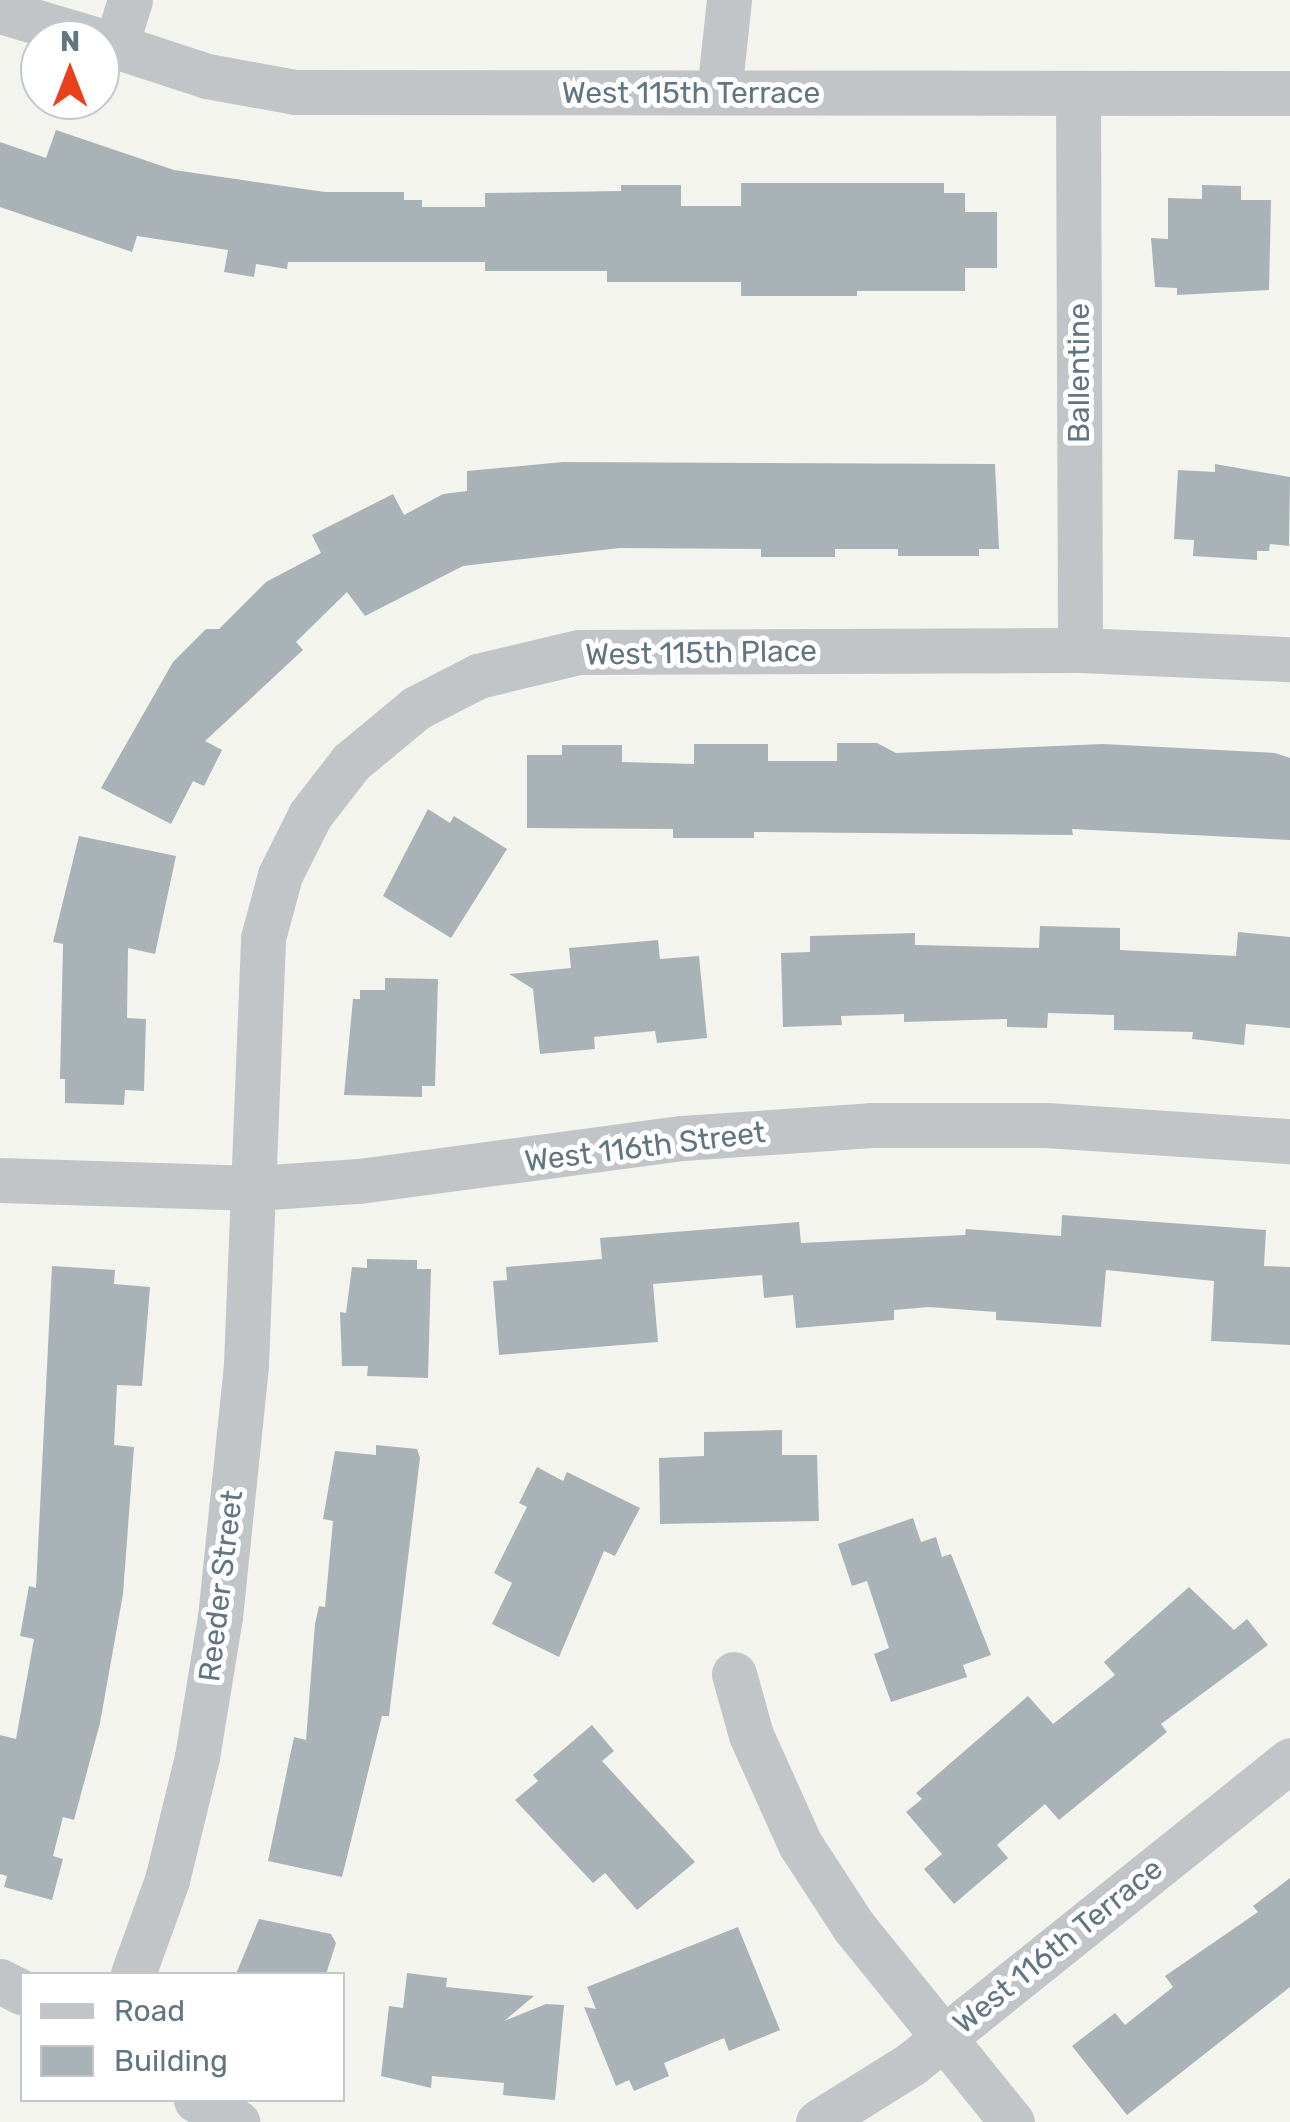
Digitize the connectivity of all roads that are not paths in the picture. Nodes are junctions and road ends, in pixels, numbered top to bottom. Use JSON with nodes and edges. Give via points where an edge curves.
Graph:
{"nodes":[{"id":1,"x":729,"y":0,"type":"edge"},
{"id":2,"x":0,"y":12,"type":"edge"},
{"id":3,"x":28,"y":20,"type":"edge"},
{"id":4,"x":120,"y":47,"type":"edge"},
{"id":5,"x":719,"y":92,"type":"junction"},
{"id":6,"x":1290,"y":93,"type":"edge"},
{"id":7,"x":1078,"y":95,"type":"junction"},
{"id":8,"x":1080,"y":650,"type":"junction"},
{"id":9,"x":1290,"y":659,"type":"edge"},
{"id":10,"x":1290,"y":1141,"type":"edge"},
{"id":11,"x":0,"y":1180,"type":"edge"},
{"id":12,"x":255,"y":1188,"type":"junction"},
{"id":13,"x":734,"y":1674,"type":"dead end"},
{"id":14,"x":1290,"y":1760,"type":"edge"},
{"id":15,"x":134,"y":1972,"type":"edge"},
{"id":16,"x":944,"y":2038,"type":"junction"},
{"id":17,"x":200,"y":2102,"type":"edge"},
{"id":18,"x":237,"y":2122,"type":"edge"},
{"id":19,"x":818,"y":2122,"type":"edge"},
{"id":20,"x":1012,"y":2122,"type":"edge"}],
"edges":[{"from":1,"to":5,"type":"street"},
{"from":2,"to":3,"type":"street","name":"West 115th Terrace"},
{"from":4,"to":5,"type":"street","name":"West 115th Terrace","via":[[208,76],[296,92]]},
{"from":5,"to":7,"type":"street","name":"West 115th Terrace"},
{"from":6,"to":7,"type":"street","name":"West 115th Terrace"},
{"from":7,"to":8,"type":"street","name":"Ballentine"},
{"from":8,"to":9,"type":"street","name":"West 115th Place"},
{"from":8,"to":12,"type":"street","name":"West 115th Place","via":[[579,652],[478,676],[416,708],[350,762],[310,815],[280,875],[258,982]]},
{"from":10,"to":12,"type":"street","name":"West 116th Street","via":[[1046,1125],[871,1125],[682,1138],[438,1173]]},
{"from":11,"to":12,"type":"street","name":"West 116th Street"},
{"from":12,"to":15,"type":"street","name":"Reeder Street","via":[[246,1364],[220,1617],[193,1775],[167,1880]]},
{"from":13,"to":16,"type":"street","via":[[751,1736],[800,1844],[854,1928]]},
{"from":14,"to":16,"type":"street","name":"West 116th Terrace"},
{"from":16,"to":19,"type":"street","name":"West 116th Terrace"},
{"from":16,"to":20,"type":"street"},
{"from":17,"to":18,"type":"street"}]}
